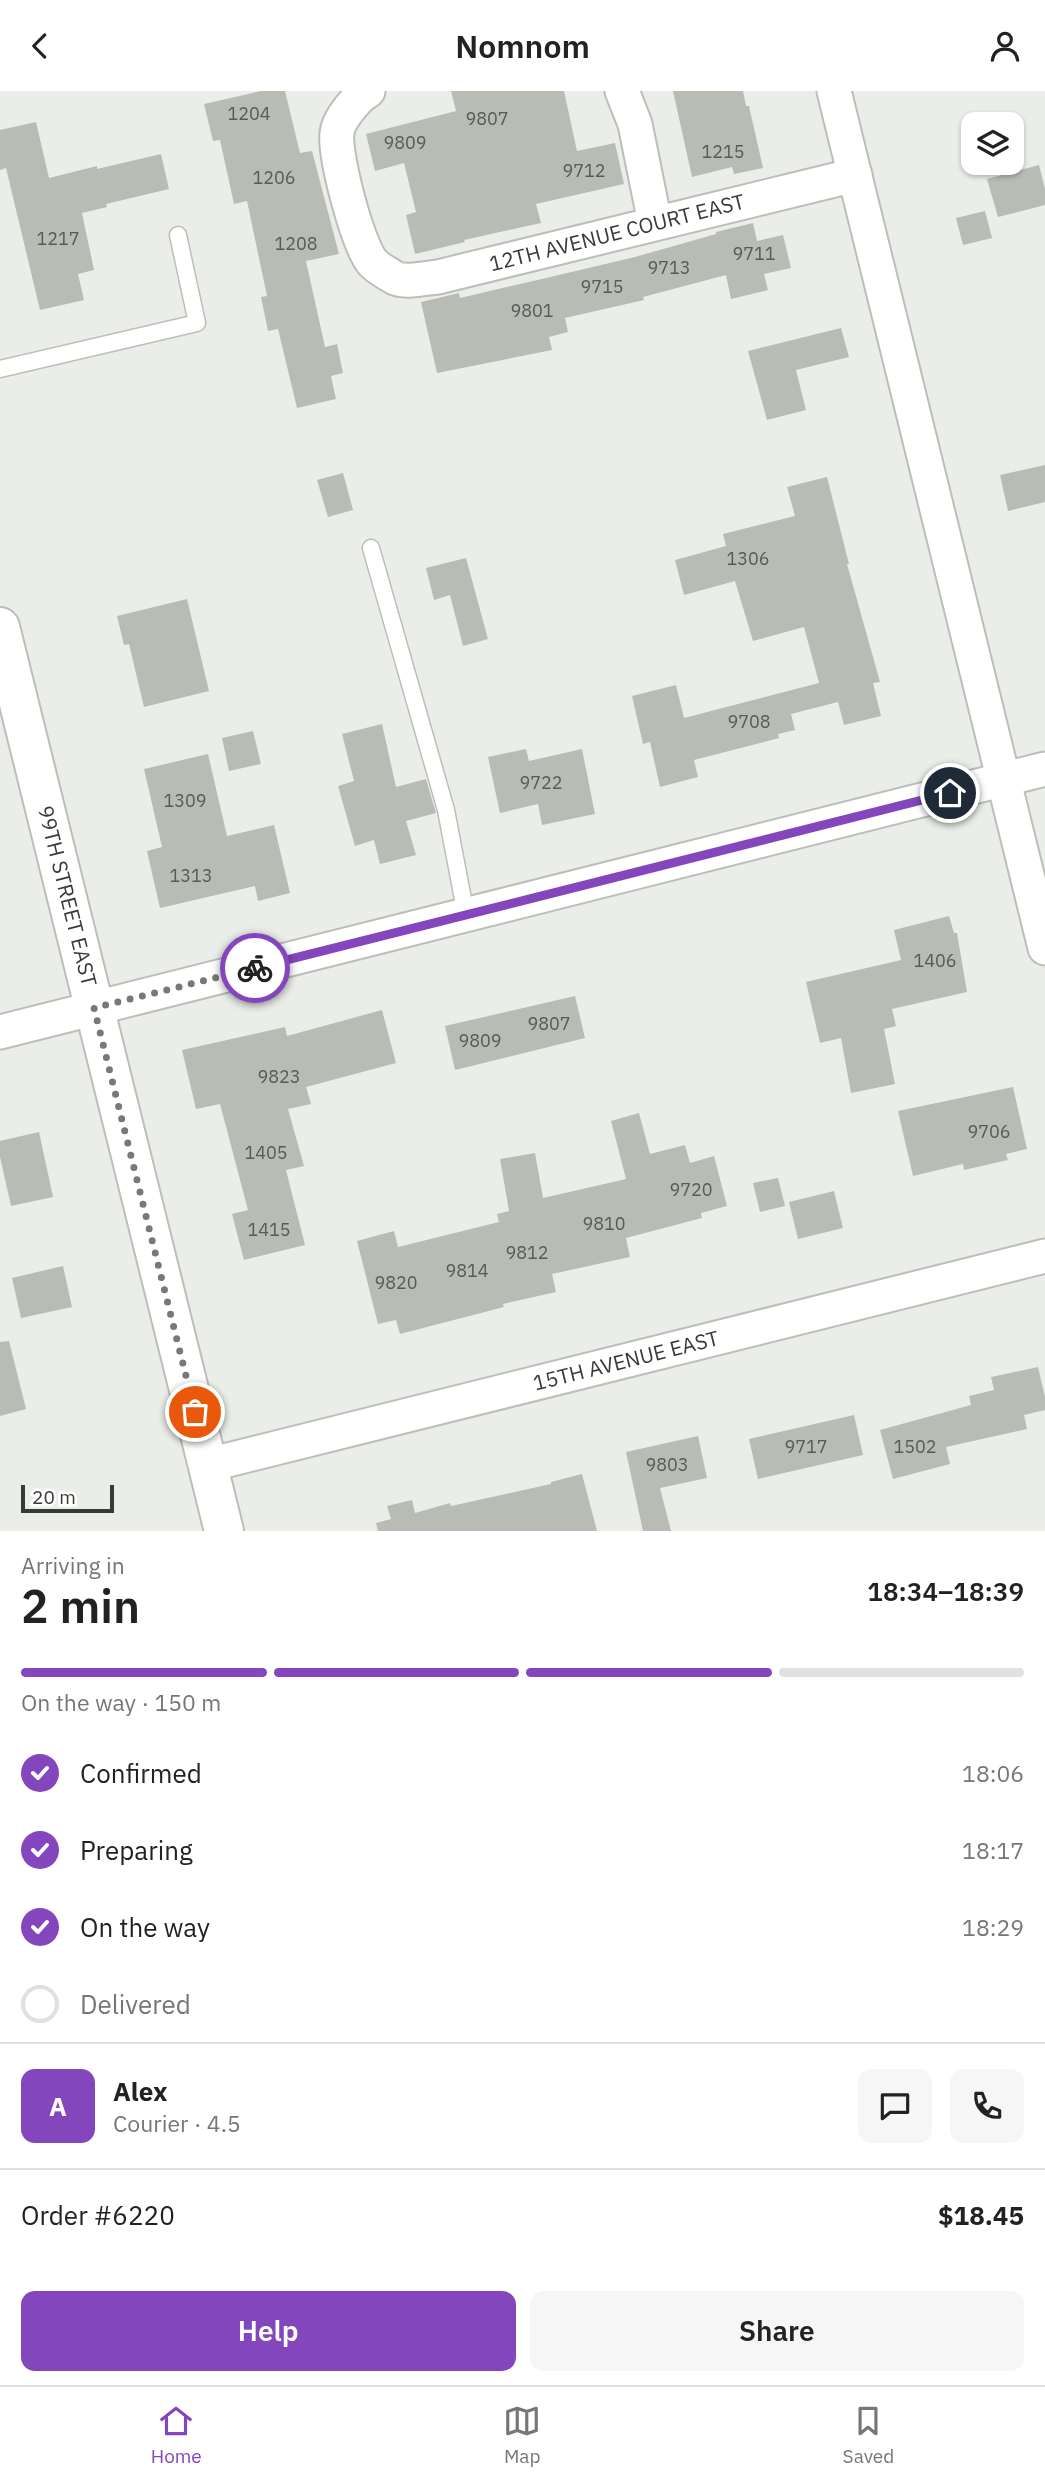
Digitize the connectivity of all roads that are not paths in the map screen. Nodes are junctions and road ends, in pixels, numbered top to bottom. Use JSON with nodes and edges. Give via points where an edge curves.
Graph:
{"nodes":[{"id":1,"x":622,"y":91,"type":"edge"},
{"id":2,"x":834,"y":91,"type":"edge"},
{"id":3,"x":360,"y":98,"type":"edge"},
{"id":4,"x":855,"y":175,"type":"junction"},
{"id":5,"x":655,"y":223,"type":"junction"},
{"id":6,"x":178,"y":235,"type":"dead end"},
{"id":7,"x":0,"y":369,"type":"edge"},
{"id":8,"x":371,"y":548,"type":"dead end"},
{"id":9,"x":0,"y":627,"type":"edge"},
{"id":10,"x":1045,"y":769,"type":"edge"},
{"id":11,"x":1004,"y":779,"type":"junction"},
{"id":12,"x":466,"y":915,"type":"junction"},
{"id":13,"x":1045,"y":948,"type":"edge"},
{"id":14,"x":94,"y":1008,"type":"junction"},
{"id":15,"x":0,"y":1032,"type":"edge"},
{"id":16,"x":1045,"y":1256,"type":"edge"},
{"id":17,"x":208,"y":1465,"type":"junction"},
{"id":18,"x":224,"y":1531,"type":"edge"}],
"edges":[{"from":1,"to":5,"type":"street","via":[[635,124]]},
{"from":2,"to":4,"type":"street"},
{"from":3,"to":5,"type":"street","name":"12TH AVENUE COURT EAST","via":[[337,132],[344,183],[360,241],[372,262],[398,280],[438,277]]},
{"from":4,"to":5,"type":"street","name":"12TH AVENUE COURT EAST"},
{"from":4,"to":11,"type":"street"},
{"from":6,"to":7,"type":"lane","via":[[197,323]]},
{"from":8,"to":12,"type":"lane","via":[[446,810]]},
{"from":9,"to":14,"type":"street","name":"99TH STREET EAST"},
{"from":10,"to":11,"type":"street"},
{"from":11,"to":12,"type":"street"},
{"from":11,"to":13,"type":"street"},
{"from":12,"to":14,"type":"street"},
{"from":14,"to":15,"type":"street"},
{"from":14,"to":17,"type":"street","name":"99TH STREET EAST"},
{"from":16,"to":17,"type":"street","name":"15TH AVENUE EAST"},
{"from":17,"to":18,"type":"street","name":"99TH STREET EAST"}]}
